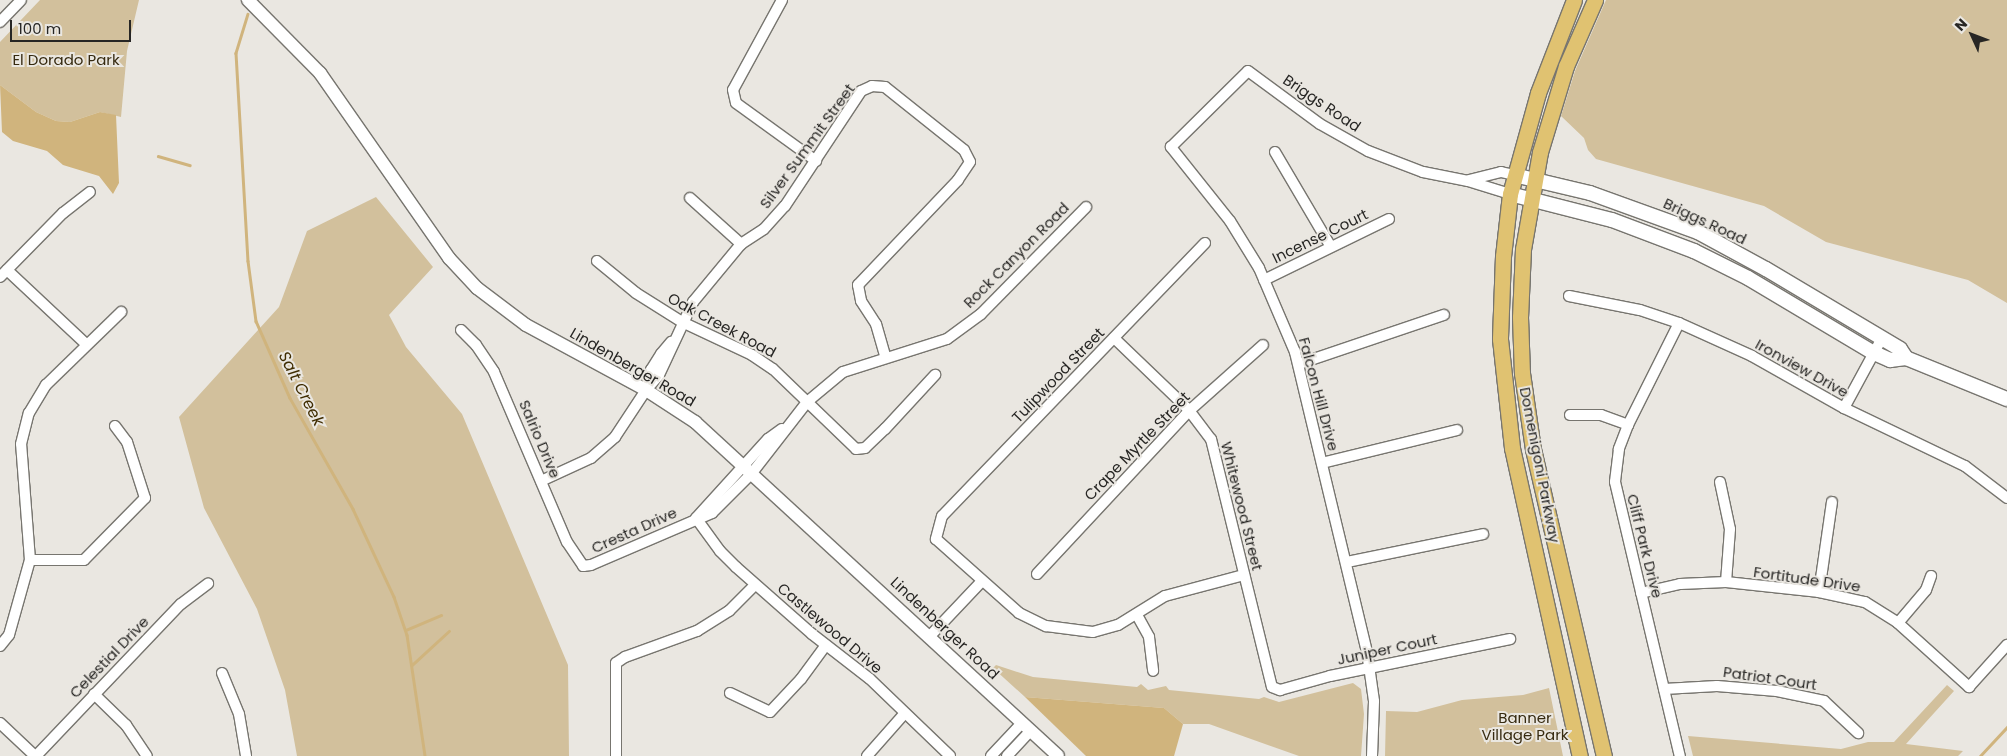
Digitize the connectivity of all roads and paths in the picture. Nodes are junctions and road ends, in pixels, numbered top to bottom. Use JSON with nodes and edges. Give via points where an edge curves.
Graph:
{"nodes":[{"id":1,"x":21,"y":0,"type":"edge"},
{"id":2,"x":248,"y":0,"type":"edge"},
{"id":3,"x":782,"y":0,"type":"edge"},
{"id":4,"x":1574,"y":0,"type":"edge"},
{"id":5,"x":1595,"y":0,"type":"edge"},
{"id":6,"x":0,"y":22,"type":"edge"},
{"id":7,"x":1248,"y":71,"type":"joint"},
{"id":8,"x":1275,"y":152,"type":"dead end"},
{"id":9,"x":816,"y":161,"type":"junction"},
{"id":10,"x":1514,"y":175,"type":"junction"},
{"id":11,"x":1468,"y":181,"type":"junction"},
{"id":12,"x":1534,"y":181,"type":"junction"},
{"id":13,"x":90,"y":192,"type":"dead end"},
{"id":14,"x":1510,"y":194,"type":"junction"},
{"id":15,"x":690,"y":198,"type":"dead end"},
{"id":16,"x":1530,"y":199,"type":"junction"},
{"id":17,"x":1086,"y":207,"type":"dead end"},
{"id":18,"x":1389,"y":219,"type":"dead end"},
{"id":19,"x":1205,"y":243,"type":"dead end"},
{"id":20,"x":741,"y":244,"type":"junction"},
{"id":21,"x":1331,"y":247,"type":"junction"},
{"id":22,"x":597,"y":261,"type":"dead end"},
{"id":23,"x":3,"y":274,"type":"edge"},
{"id":24,"x":1264,"y":280,"type":"junction"},
{"id":25,"x":1569,"y":296,"type":"dead end"},
{"id":26,"x":121,"y":312,"type":"dead end"},
{"id":27,"x":1444,"y":316,"type":"dead end"},
{"id":28,"x":682,"y":322,"type":"junction"},
{"id":29,"x":1679,"y":323,"type":"junction"},
{"id":30,"x":461,"y":330,"type":"dead end"},
{"id":31,"x":1114,"y":338,"type":"junction"},
{"id":32,"x":1882,"y":338,"type":"junction"},
{"id":33,"x":86,"y":344,"type":"junction"},
{"id":34,"x":1263,"y":345,"type":"dead end"},
{"id":35,"x":1872,"y":352,"type":"junction"},
{"id":36,"x":886,"y":358,"type":"junction"},
{"id":37,"x":1906,"y":358,"type":"junction"},
{"id":38,"x":1299,"y":364,"type":"junction"},
{"id":39,"x":935,"y":375,"type":"dead end"},
{"id":40,"x":646,"y":390,"type":"junction"},
{"id":41,"x":2007,"y":399,"type":"edge"},
{"id":42,"x":808,"y":402,"type":"junction"},
{"id":43,"x":1844,"y":408,"type":"junction"},
{"id":44,"x":1190,"y":411,"type":"junction"},
{"id":45,"x":1570,"y":415,"type":"dead end"},
{"id":46,"x":1628,"y":425,"type":"junction"},
{"id":47,"x":115,"y":426,"type":"dead end"},
{"id":48,"x":1457,"y":430,"type":"dead end"},
{"id":49,"x":1322,"y":463,"type":"junction"},
{"id":50,"x":748,"y":469,"type":"junction"},
{"id":51,"x":541,"y":480,"type":"junction"},
{"id":52,"x":1720,"y":482,"type":"dead end"},
{"id":53,"x":2007,"y":498,"type":"edge"},
{"id":54,"x":1832,"y":502,"type":"dead end"},
{"id":55,"x":696,"y":518,"type":"junction"},
{"id":56,"x":1483,"y":534,"type":"dead end"},
{"id":57,"x":30,"y":560,"type":"junction"},
{"id":58,"x":1346,"y":562,"type":"junction"},
{"id":59,"x":583,"y":566,"type":"joint"},
{"id":60,"x":1037,"y":574,"type":"dead end"},
{"id":61,"x":1244,"y":575,"type":"junction"},
{"id":62,"x":1931,"y":576,"type":"dead end"},
{"id":63,"x":981,"y":582,"type":"junction"},
{"id":64,"x":1726,"y":582,"type":"junction"},
{"id":65,"x":208,"y":584,"type":"dead end"},
{"id":66,"x":755,"y":585,"type":"junction"},
{"id":67,"x":1819,"y":592,"type":"junction"},
{"id":68,"x":1641,"y":593,"type":"junction"},
{"id":69,"x":1137,"y":615,"type":"junction"},
{"id":70,"x":1898,"y":623,"type":"junction"},
{"id":71,"x":930,"y":636,"type":"junction"},
{"id":72,"x":1510,"y":639,"type":"dead end"},
{"id":73,"x":826,"y":645,"type":"junction"},
{"id":74,"x":2007,"y":645,"type":"edge"},
{"id":75,"x":0,"y":646,"type":"edge"},
{"id":76,"x":1370,"y":670,"type":"junction"},
{"id":77,"x":1153,"y":671,"type":"dead end"},
{"id":78,"x":222,"y":673,"type":"dead end"},
{"id":79,"x":1272,"y":686,"type":"joint"},
{"id":80,"x":1664,"y":689,"type":"junction"},
{"id":81,"x":730,"y":693,"type":"dead end"},
{"id":82,"x":94,"y":694,"type":"junction"},
{"id":83,"x":906,"y":713,"type":"junction"},
{"id":84,"x":0,"y":723,"type":"edge"},
{"id":85,"x":1026,"y":727,"type":"junction"},
{"id":86,"x":1858,"y":733,"type":"dead end"},
{"id":87,"x":36,"y":756,"type":"edge"},
{"id":88,"x":147,"y":756,"type":"edge"},
{"id":89,"x":246,"y":756,"type":"edge"},
{"id":90,"x":616,"y":756,"type":"edge"},
{"id":91,"x":867,"y":756,"type":"edge"},
{"id":92,"x":950,"y":756,"type":"edge"},
{"id":93,"x":991,"y":756,"type":"edge"},
{"id":94,"x":1007,"y":756,"type":"edge"},
{"id":95,"x":1058,"y":756,"type":"edge"},
{"id":96,"x":1372,"y":756,"type":"edge"},
{"id":97,"x":1580,"y":756,"type":"edge"},
{"id":98,"x":1604,"y":756,"type":"edge"},
{"id":99,"x":1680,"y":756,"type":"edge"}],
"edges":[{"from":1,"to":6,"type":"street"},
{"from":2,"to":40,"type":"street","name":"Lindenberger Road","via":[[320,73],[466,278],[526,325]]},
{"from":3,"to":9,"type":"street","via":[[733,90],[736,103]]},
{"from":4,"to":10,"type":"main road","name":"Domenigoni Parkway","via":[[1550,55]]},
{"from":5,"to":12,"type":"main road","name":"Domenigoni Parkway","via":[[1558,90]]},
{"from":7,"to":11,"type":"street","name":"Briggs Road","via":[[1320,124],[1359,146],[1423,172]]},
{"from":7,"to":24,"type":"street","name":"Falcon Hill Drive","via":[[1171,147],[1230,221]]},
{"from":8,"to":21,"type":"street"},
{"from":9,"to":20,"type":"street","name":"Silver Summit Street","via":[[785,206],[764,229]]},
{"from":9,"to":36,"type":"street","name":"Silver Summit Street","via":[[861,91],[872,86],[885,88],[964,150],[970,162],[958,180],[858,285],[861,301],[876,324]]},
{"from":10,"to":11,"type":"street","name":"Briggs Road","via":[[1501,172]]},
{"from":10,"to":12,"type":"main road","name":"Briggs Road"},
{"from":10,"to":14,"type":"main road","name":"Domenigoni Parkway"},
{"from":11,"to":14,"type":"street","name":"Briggs Road"},
{"from":12,"to":16,"type":"main road","name":"Domenigoni Parkway"},
{"from":12,"to":32,"type":"main road","name":"Briggs Road","via":[[1590,193],[1698,232]]},
{"from":13,"to":23,"type":"street","via":[[63,213]]},
{"from":14,"to":16,"type":"main road","name":"Briggs Road"},
{"from":14,"to":97,"type":"main road","name":"Domenigoni Parkway","via":[[1500,295],[1506,406],[1518,479]]},
{"from":15,"to":20,"type":"street"},
{"from":16,"to":35,"type":"main road","name":"Briggs Road","via":[[1612,220],[1694,251],[1748,278]]},
{"from":16,"to":98,"type":"main road","name":"Domenigoni Parkway","via":[[1523,249],[1522,373],[1533,449]]},
{"from":17,"to":36,"type":"street","name":"Rock Canyon Road","via":[[981,314],[947,339]]},
{"from":18,"to":21,"type":"street","name":"Incense Court"},
{"from":19,"to":31,"type":"street","name":"Tulipwood Street"},
{"from":20,"to":28,"type":"street","name":"Silver Summit Street","via":[[693,302]]},
{"from":21,"to":24,"type":"street","name":"Incense Court"},
{"from":22,"to":28,"type":"street","name":"Oak Creek Road","via":[[636,294]]},
{"from":23,"to":33,"type":"street"},
{"from":24,"to":38,"type":"street","name":"Falcon Hill Drive"},
{"from":25,"to":29,"type":"street","name":"Ironview Drive","via":[[1640,310]]},
{"from":26,"to":33,"type":"street"},
{"from":27,"to":38,"type":"street"},
{"from":28,"to":40,"type":"street","name":"Silver Summit Street","via":[[660,376]]},
{"from":28,"to":42,"type":"street","name":"Oak Creek Road","via":[[752,355],[773,369]]},
{"from":29,"to":43,"type":"street","name":"Ironview Drive","via":[[1752,356]]},
{"from":29,"to":46,"type":"street","name":"Cliff Park Drive"},
{"from":30,"to":51,"type":"street","name":"Salrio Drive","via":[[476,345],[494,372]]},
{"from":31,"to":44,"type":"street","name":"Whitewood Street"},
{"from":31,"to":63,"type":"street","name":"Tulipwood Street","via":[[942,516],[936,529],[936,539]]},
{"from":32,"to":35,"type":"street"},
{"from":32,"to":37,"type":"main road","name":"Briggs Road","via":[[1900,349]]},
{"from":33,"to":57,"type":"street","via":[[46,384],[29,413],[22,444]]},
{"from":34,"to":44,"type":"street","name":"Crape Myrtle Street"},
{"from":35,"to":37,"type":"main road","name":"Briggs Road","via":[[1890,360]]},
{"from":35,"to":43,"type":"street"},
{"from":36,"to":42,"type":"street","name":"Rock Canyon Road","via":[[843,372]]},
{"from":37,"to":41,"type":"main road","name":"Briggs Road"},
{"from":38,"to":49,"type":"street","name":"Falcon Hill Drive"},
{"from":39,"to":42,"type":"street","name":"Oak Creek Road","via":[[865,448],[856,448]]},
{"from":40,"to":50,"type":"street","name":"Lindenberger Road","via":[[695,422]]},
{"from":40,"to":51,"type":"street","name":"Silver Summit Street","via":[[622,430],[600,451]]},
{"from":42,"to":50,"type":"street","name":"Rock Canyon Road","via":[[788,424],[768,439]]},
{"from":43,"to":53,"type":"street","name":"Ironview Drive","via":[[1965,466]]},
{"from":44,"to":60,"type":"street","name":"Crape Myrtle Street"},
{"from":44,"to":61,"type":"street","name":"Whitewood Street","via":[[1211,439],[1218,459]]},
{"from":45,"to":46,"type":"street","via":[[1601,415]]},
{"from":46,"to":68,"type":"street","name":"Cliff Park Drive","via":[[1618,449],[1615,482]]},
{"from":47,"to":57,"type":"street","via":[[127,442],[145,498],[84,560]]},
{"from":48,"to":49,"type":"street"},
{"from":49,"to":58,"type":"street","name":"Falcon Hill Drive"},
{"from":50,"to":55,"type":"street","name":"Cresta Drive"},
{"from":50,"to":71,"type":"street","name":"Lindenberger Road"},
{"from":51,"to":59,"type":"street","name":"Salrio Drive","via":[[567,542]]},
{"from":52,"to":64,"type":"street","via":[[1730,529]]},
{"from":54,"to":67,"type":"street"},
{"from":55,"to":59,"type":"street","name":"Cresta Drive"},
{"from":55,"to":66,"type":"street","name":"Castlewood Drive","via":[[720,551]]},
{"from":56,"to":58,"type":"street"},
{"from":57,"to":75,"type":"street","via":[[9,635]]},
{"from":58,"to":76,"type":"street","name":"Falcon Hill Drive"},
{"from":61,"to":69,"type":"street","via":[[1165,596]]},
{"from":61,"to":79,"type":"street","name":"Whitewood Street"},
{"from":62,"to":70,"type":"street","via":[[1926,590]]},
{"from":63,"to":69,"type":"street","via":[[1019,613],[1046,626],[1093,632]]},
{"from":63,"to":71,"type":"street"},
{"from":64,"to":67,"type":"street","name":"Fortitude Drive"},
{"from":64,"to":68,"type":"street","name":"Fortitude Drive","via":[[1680,584]]},
{"from":65,"to":82,"type":"street","name":"Celestial Drive","via":[[181,604]]},
{"from":66,"to":73,"type":"street","name":"Castlewood Drive"},
{"from":66,"to":90,"type":"street","via":[[729,611],[697,631],[624,657],[616,663]]},
{"from":67,"to":70,"type":"street","name":"Fortitude Drive","via":[[1865,602]]},
{"from":68,"to":80,"type":"street","name":"Cliff Park Drive"},
{"from":69,"to":77,"type":"street","via":[[1149,638]]},
{"from":70,"to":74,"type":"street","name":"Fortitude Drive","via":[[1969,687]]},
{"from":71,"to":85,"type":"street","name":"Lindenberger Road"},
{"from":72,"to":76,"type":"street","name":"Juniper Court"},
{"from":73,"to":81,"type":"street","via":[[801,679],[770,712]]},
{"from":73,"to":83,"type":"street","name":"Castlewood Drive"},
{"from":76,"to":79,"type":"street","name":"Juniper Court","via":[[1280,690]]},
{"from":76,"to":96,"type":"street","name":"Falcon Hill Drive","via":[[1374,701]]},
{"from":78,"to":89,"type":"street","via":[[239,714]]},
{"from":80,"to":86,"type":"street","name":"Patriot Court","via":[[1717,686],[1777,691],[1824,701]]},
{"from":80,"to":99,"type":"street","name":"Cliff Park Drive"},
{"from":82,"to":87,"type":"street","name":"Celestial Drive"},
{"from":82,"to":88,"type":"street","via":[[126,725]]},
{"from":83,"to":91,"type":"street"},
{"from":83,"to":92,"type":"street","name":"Castlewood Drive"},
{"from":84,"to":87,"type":"street"},
{"from":85,"to":93,"type":"street"},
{"from":85,"to":94,"type":"street"},
{"from":85,"to":95,"type":"street","name":"Lindenberger Road"}]}
